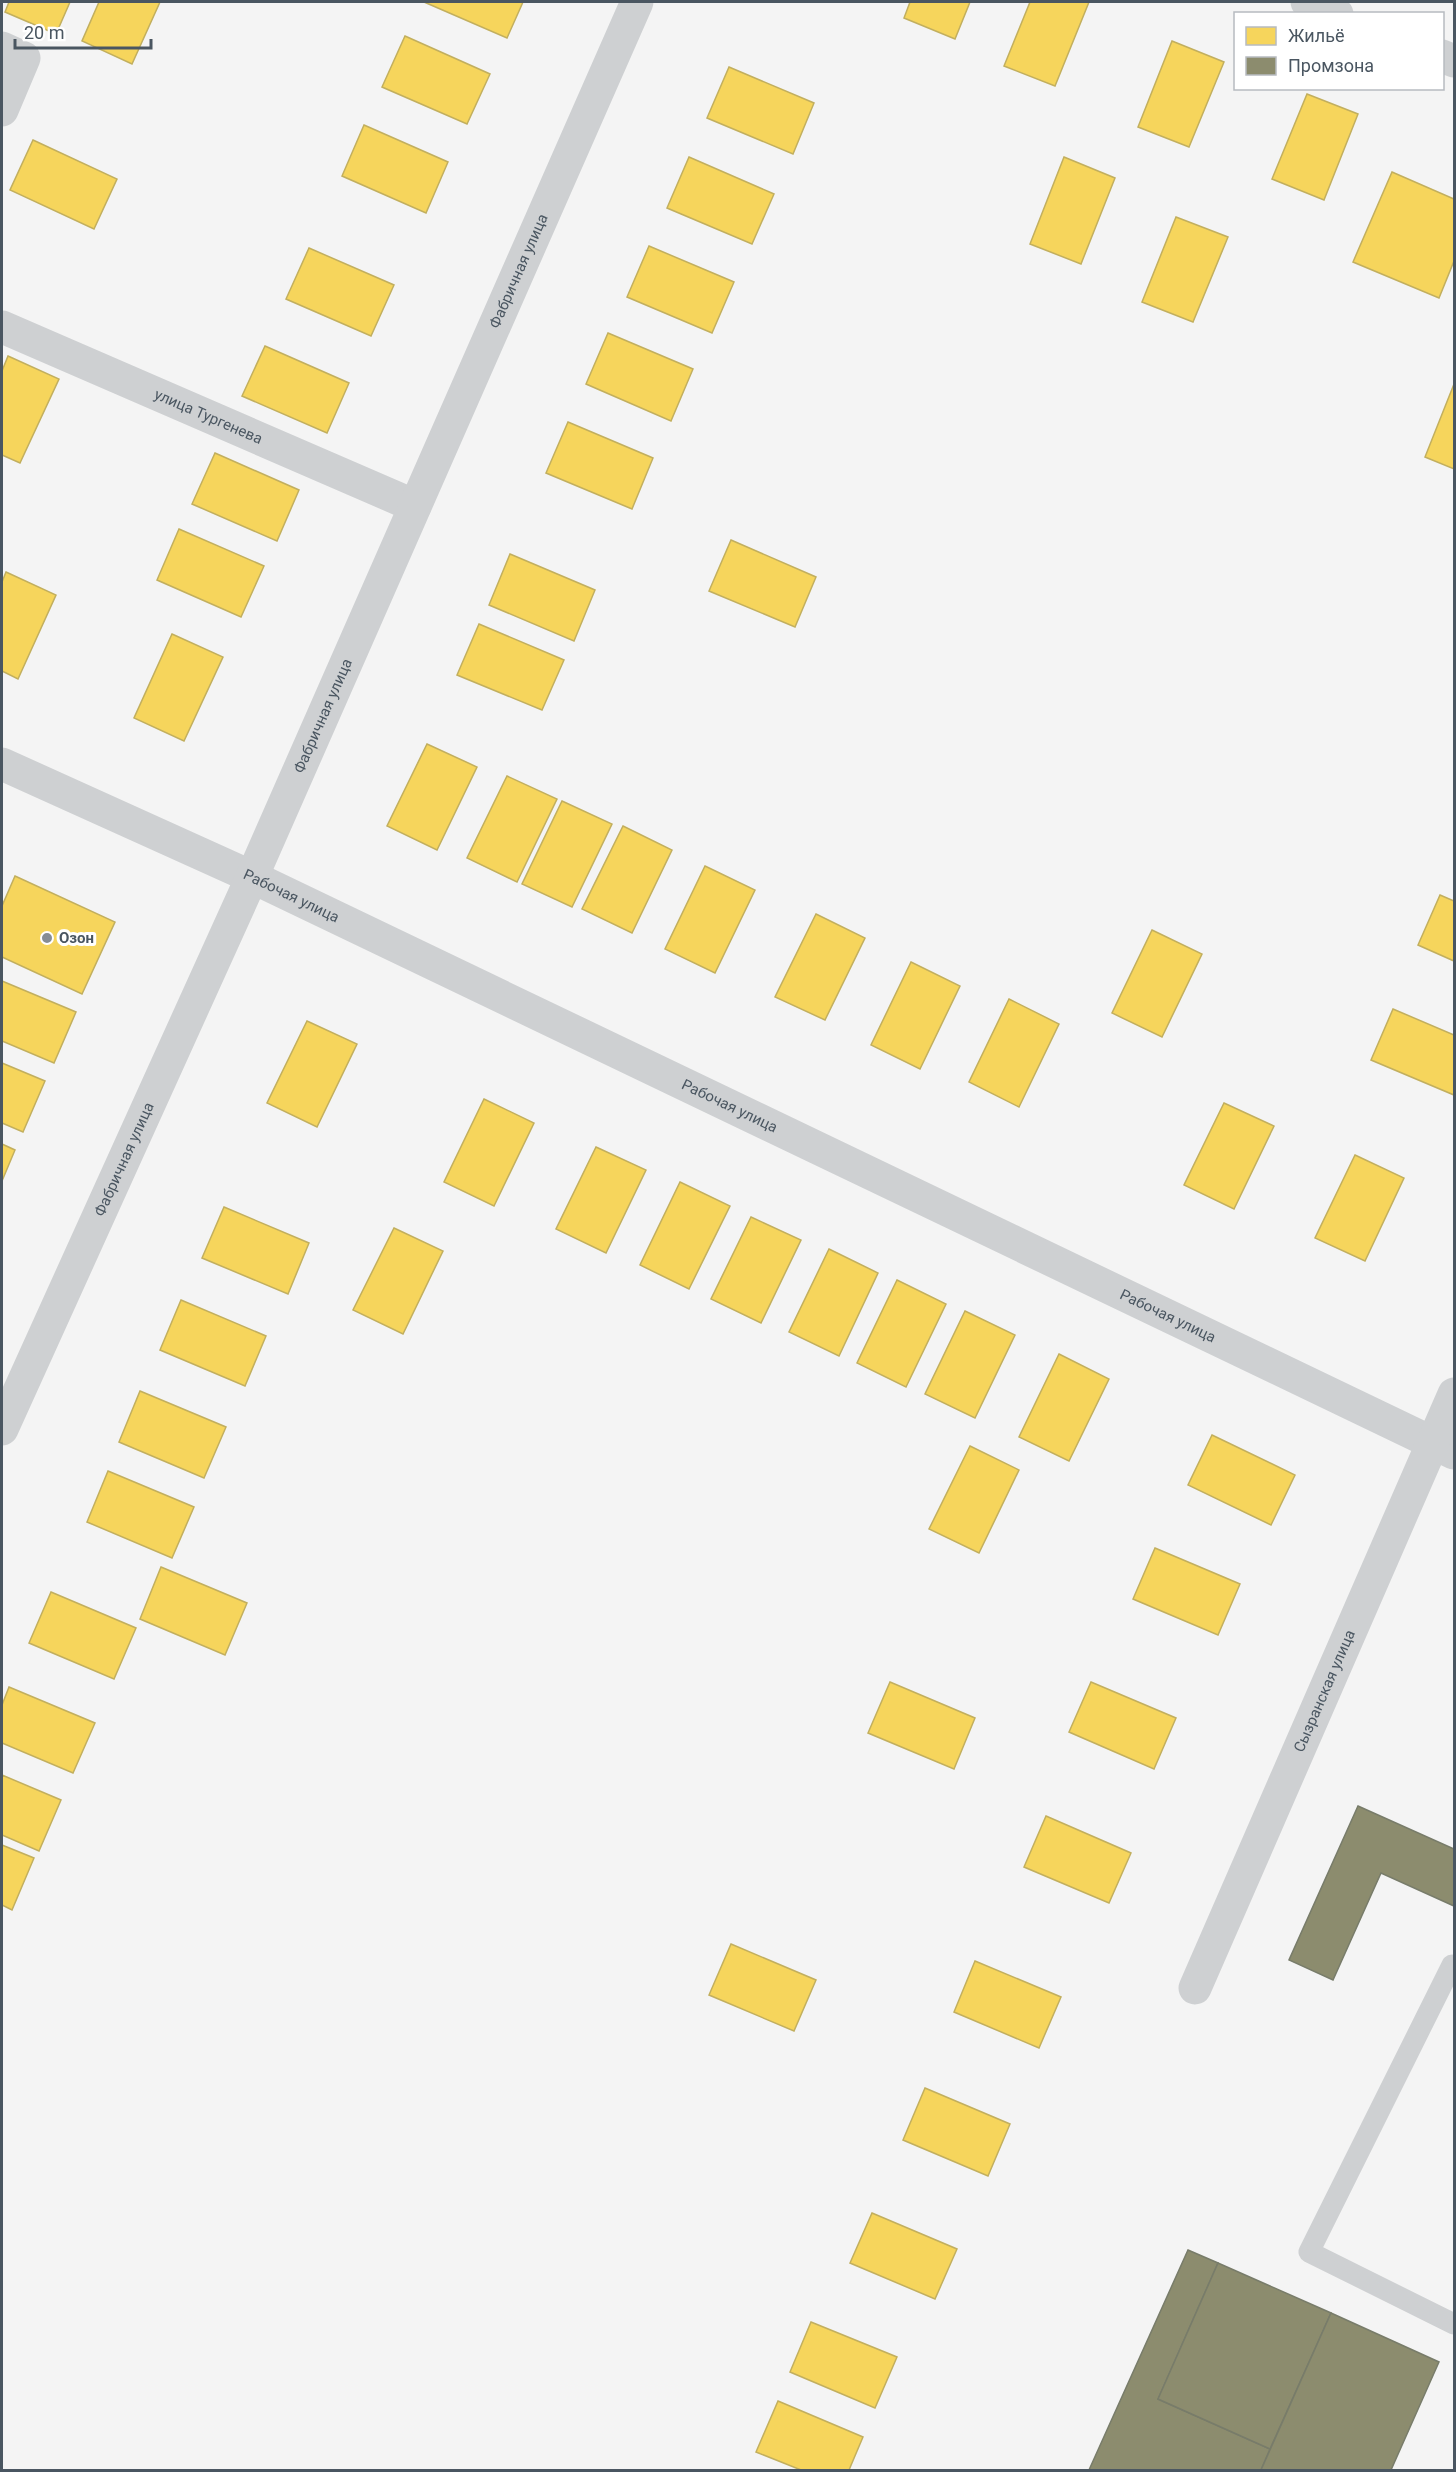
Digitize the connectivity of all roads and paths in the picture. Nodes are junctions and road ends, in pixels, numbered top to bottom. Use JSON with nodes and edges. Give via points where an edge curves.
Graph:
{"nodes":[{"id":1,"x":637,"y":2,"type":"edge"},
{"id":2,"x":1307,"y":2,"type":"edge"},
{"id":3,"x":1332,"y":12,"type":"edge"},
{"id":4,"x":2,"y":48,"type":"edge"},
{"id":5,"x":2,"y":110,"type":"edge"},
{"id":6,"x":2,"y":327,"type":"edge"},
{"id":7,"x":415,"y":506,"type":"junction"},
{"id":8,"x":2,"y":764,"type":"edge"},
{"id":9,"x":252,"y":877,"type":"junction"},
{"id":10,"x":1455,"y":1394,"type":"edge"},
{"id":11,"x":2,"y":1429,"type":"edge"},
{"id":12,"x":1444,"y":1448,"type":"edge"},
{"id":13,"x":1455,"y":1967,"type":"edge"},
{"id":14,"x":1195,"y":1988,"type":"dead end"},
{"id":15,"x":1455,"y":2324,"type":"edge"}],
"edges":[{"from":1,"to":7,"type":"street","name":"Фабричная улица"},
{"from":2,"to":3,"type":"street"},
{"from":4,"to":5,"type":"street","via":[[24,58]]},
{"from":6,"to":7,"type":"street","name":"улица Тургенева"},
{"from":7,"to":9,"type":"street","name":"Фабричная улица"},
{"from":8,"to":9,"type":"street","name":"Рабочая улица"},
{"from":9,"to":11,"type":"street","name":"Фабричная улица"},
{"from":9,"to":12,"type":"street","name":"Рабочая улица"},
{"from":10,"to":12,"type":"street","name":"Сызранская улица"},
{"from":12,"to":14,"type":"street","name":"Сызранская улица"},
{"from":13,"to":15,"type":"lane","via":[[1452,1965],[1309,2252]]}]}
